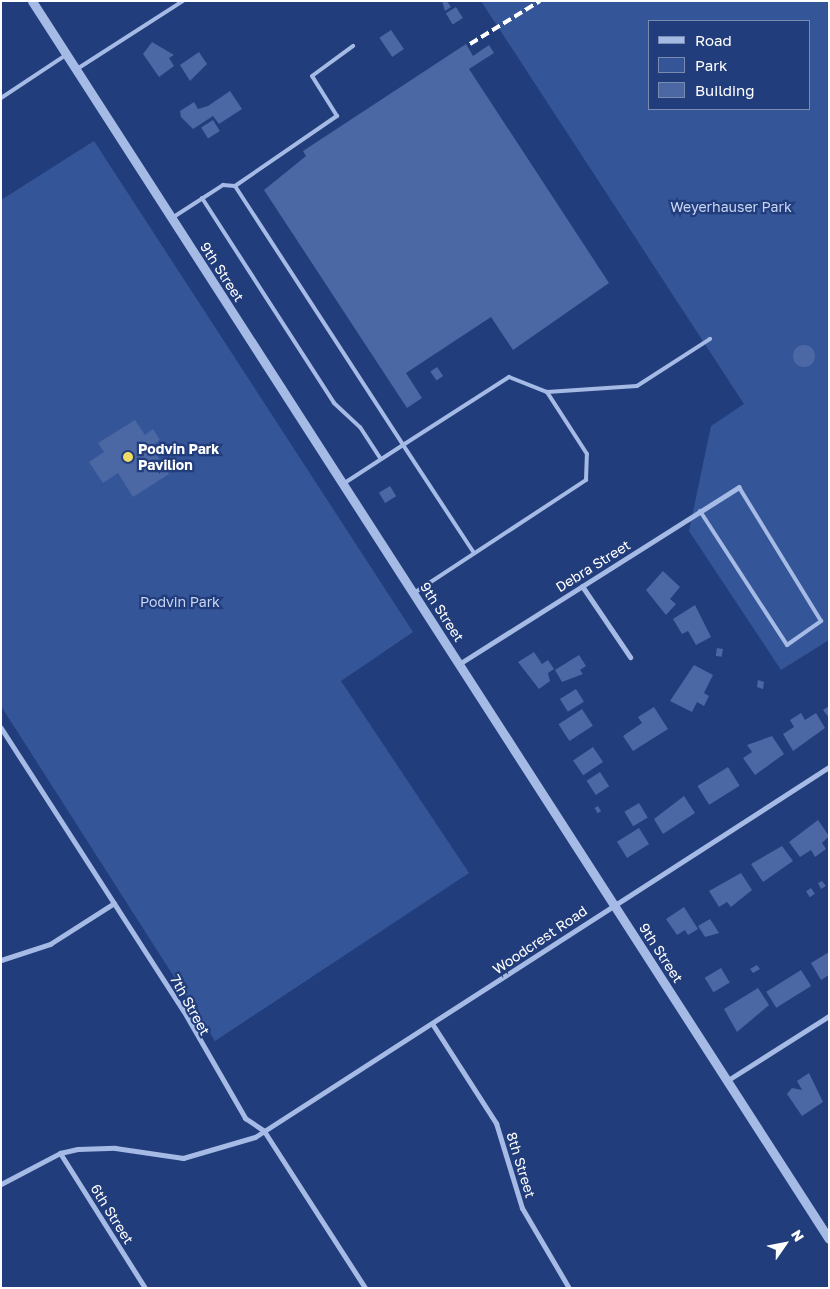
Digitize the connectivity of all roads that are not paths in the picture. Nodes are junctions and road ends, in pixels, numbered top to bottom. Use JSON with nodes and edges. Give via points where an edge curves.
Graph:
{"nodes":[{"id":1,"x":32,"y":1,"type":"edge"},
{"id":2,"x":183,"y":1,"type":"edge"},
{"id":3,"x":353,"y":46,"type":"dead end"},
{"id":4,"x":66,"y":55,"type":"junction"},
{"id":5,"x":76,"y":70,"type":"junction"},
{"id":6,"x":1,"y":98,"type":"edge"},
{"id":7,"x":235,"y":186,"type":"junction"},
{"id":8,"x":202,"y":198,"type":"junction"},
{"id":9,"x":171,"y":218,"type":"junction"},
{"id":10,"x":710,"y":339,"type":"dead end"},
{"id":11,"x":547,"y":392,"type":"junction"},
{"id":12,"x":403,"y":445,"type":"junction"},
{"id":13,"x":382,"y":459,"type":"junction"},
{"id":14,"x":343,"y":484,"type":"junction"},
{"id":15,"x":739,"y":487,"type":"joint"},
{"id":16,"x":700,"y":512,"type":"junction"},
{"id":17,"x":474,"y":553,"type":"junction"},
{"id":18,"x":582,"y":586,"type":"junction"},
{"id":19,"x":413,"y":593,"type":"junction"},
{"id":20,"x":630,"y":657,"type":"dead end"},
{"id":21,"x":459,"y":664,"type":"junction"},
{"id":22,"x":1,"y":728,"type":"edge"},
{"id":23,"x":829,"y":767,"type":"edge"},
{"id":24,"x":114,"y":903,"type":"junction"},
{"id":25,"x":613,"y":905,"type":"junction"},
{"id":26,"x":1,"y":960,"type":"edge"},
{"id":27,"x":829,"y":1016,"type":"edge"},
{"id":28,"x":432,"y":1025,"type":"junction"},
{"id":29,"x":728,"y":1080,"type":"junction"},
{"id":30,"x":264,"y":1131,"type":"junction"},
{"id":31,"x":60,"y":1153,"type":"junction"},
{"id":32,"x":1,"y":1184,"type":"edge"},
{"id":33,"x":829,"y":1239,"type":"edge"},
{"id":34,"x":145,"y":1288,"type":"edge"},
{"id":35,"x":365,"y":1288,"type":"edge"},
{"id":36,"x":569,"y":1288,"type":"edge"}],
"edges":[{"from":1,"to":4,"type":"street","name":"9th Street"},
{"from":2,"to":5,"type":"lane"},
{"from":3,"to":7,"type":"lane","via":[[312,76],[337,116]]},
{"from":4,"to":5,"type":"street","name":"9th Street"},
{"from":4,"to":6,"type":"lane"},
{"from":5,"to":9,"type":"street","name":"9th Street"},
{"from":7,"to":8,"type":"lane","via":[[223,185]]},
{"from":7,"to":12,"type":"lane"},
{"from":8,"to":9,"type":"lane"},
{"from":8,"to":13,"type":"lane","via":[[334,403],[360,428]]},
{"from":9,"to":14,"type":"street","name":"9th Street"},
{"from":10,"to":11,"type":"lane","via":[[637,386]]},
{"from":11,"to":12,"type":"lane","via":[[510,378]]},
{"from":11,"to":17,"type":"lane","via":[[586,454],[586,480]]},
{"from":12,"to":13,"type":"lane"},
{"from":12,"to":17,"type":"lane"},
{"from":13,"to":14,"type":"lane"},
{"from":14,"to":19,"type":"street","name":"9th Street"},
{"from":15,"to":16,"type":"street","name":"Debra Street"},
{"from":15,"to":16,"type":"lane","via":[[821,621],[787,645]]},
{"from":16,"to":18,"type":"street","name":"Debra Street"},
{"from":17,"to":19,"type":"lane"},
{"from":18,"to":20,"type":"street"},
{"from":18,"to":21,"type":"street","name":"Debra Street"},
{"from":19,"to":21,"type":"street","name":"9th Street"},
{"from":21,"to":25,"type":"street","name":"9th Street"},
{"from":22,"to":24,"type":"street","name":"7th Street"},
{"from":23,"to":25,"type":"street","name":"Woodcrest Road"},
{"from":24,"to":26,"type":"street","via":[[50,944]]},
{"from":24,"to":30,"type":"street","name":"7th Street","via":[[245,1118]]},
{"from":25,"to":28,"type":"street","name":"Woodcrest Road"},
{"from":25,"to":29,"type":"street","name":"9th Street"},
{"from":27,"to":29,"type":"street"},
{"from":28,"to":30,"type":"street","name":"Woodcrest Road"},
{"from":28,"to":36,"type":"street","name":"8th Street","via":[[496,1123],[522,1208]]},
{"from":29,"to":33,"type":"street","name":"9th Street"},
{"from":30,"to":31,"type":"street","name":"Woodcrest Road","via":[[183,1158],[115,1148]]},
{"from":30,"to":35,"type":"street","name":"7th Street"},
{"from":31,"to":32,"type":"street"},
{"from":31,"to":34,"type":"street","name":"6th Street"}]}
